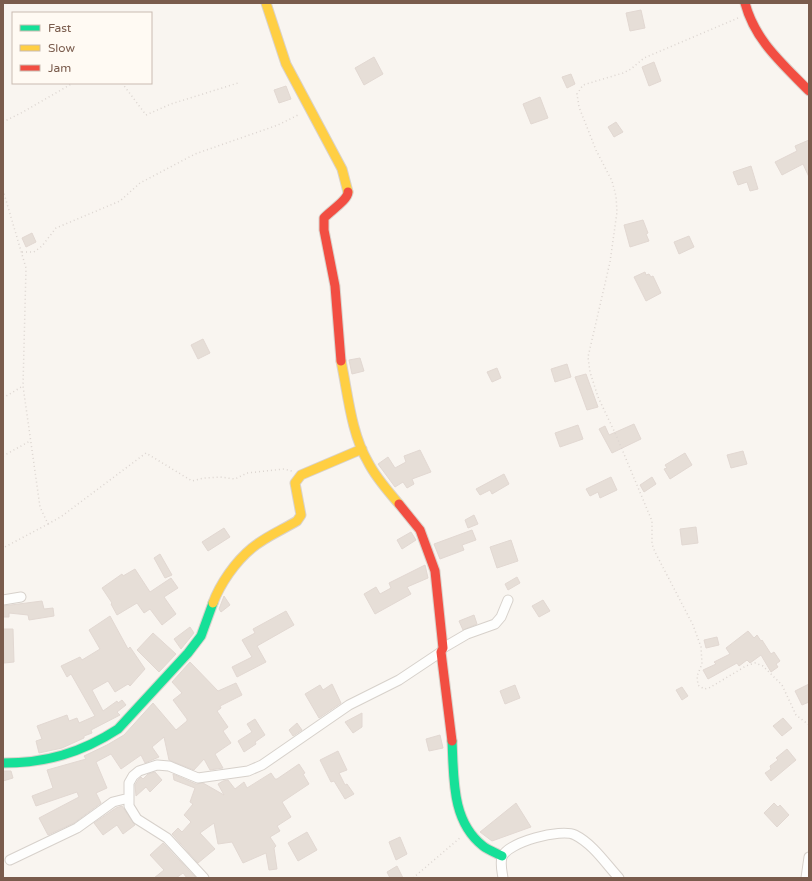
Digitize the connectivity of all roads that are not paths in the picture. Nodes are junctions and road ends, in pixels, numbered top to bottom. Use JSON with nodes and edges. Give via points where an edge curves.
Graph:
{"nodes":[{"id":1,"x":266,"y":3,"type":"edge"},
{"id":2,"x":745,"y":3,"type":"edge"},
{"id":3,"x":809,"y":91,"type":"edge"},
{"id":4,"x":362,"y":449,"type":"junction"},
{"id":5,"x":21,"y":597,"type":"dead end"},
{"id":6,"x":3,"y":600,"type":"edge"},
{"id":7,"x":508,"y":600,"type":"dead end"},
{"id":8,"x":442,"y":650,"type":"junction"},
{"id":9,"x":3,"y":763,"type":"edge"},
{"id":10,"x":129,"y":798,"type":"junction"},
{"id":11,"x":502,"y":856,"type":"junction"},
{"id":12,"x":809,"y":857,"type":"edge"},
{"id":13,"x":10,"y":860,"type":"dead end"},
{"id":14,"x":204,"y":878,"type":"edge"},
{"id":15,"x":503,"y":878,"type":"edge"},
{"id":16,"x":619,"y":878,"type":"edge"},
{"id":17,"x":806,"y":878,"type":"edge"}],
"edges":[{"from":1,"to":4,"type":"street","via":[[284,58],[349,187],[347,198],[324,218],[324,230],[335,286],[340,357]]},
{"from":2,"to":3,"type":"street","via":[[750,24],[765,47]]},
{"from":4,"to":8,"type":"street","via":[[378,479],[420,530],[429,552],[435,571]]},
{"from":4,"to":9,"type":"street","via":[[301,475],[295,483],[301,515],[297,521],[252,548],[237,564],[217,591],[201,636],[118,729],[64,756],[28,763]]},
{"from":5,"to":6,"type":"street"},
{"from":7,"to":8,"type":"street","via":[[501,617],[494,624],[467,634]]},
{"from":8,"to":10,"type":"street","via":[[398,680],[349,704],[262,766],[248,771],[198,778],[169,766],[157,765],[139,771],[133,776],[129,783]]},
{"from":8,"to":11,"type":"street","via":[[454,756],[453,782],[460,813],[469,832],[478,843],[490,852]]},
{"from":10,"to":13,"type":"street","via":[[113,802],[77,828]]},
{"from":10,"to":14,"type":"street","via":[[129,806],[137,819],[167,838]]},
{"from":11,"to":15,"type":"street"},
{"from":11,"to":16,"type":"street","via":[[511,847],[528,841],[568,833],[585,842]]},
{"from":12,"to":17,"type":"street"}]}
